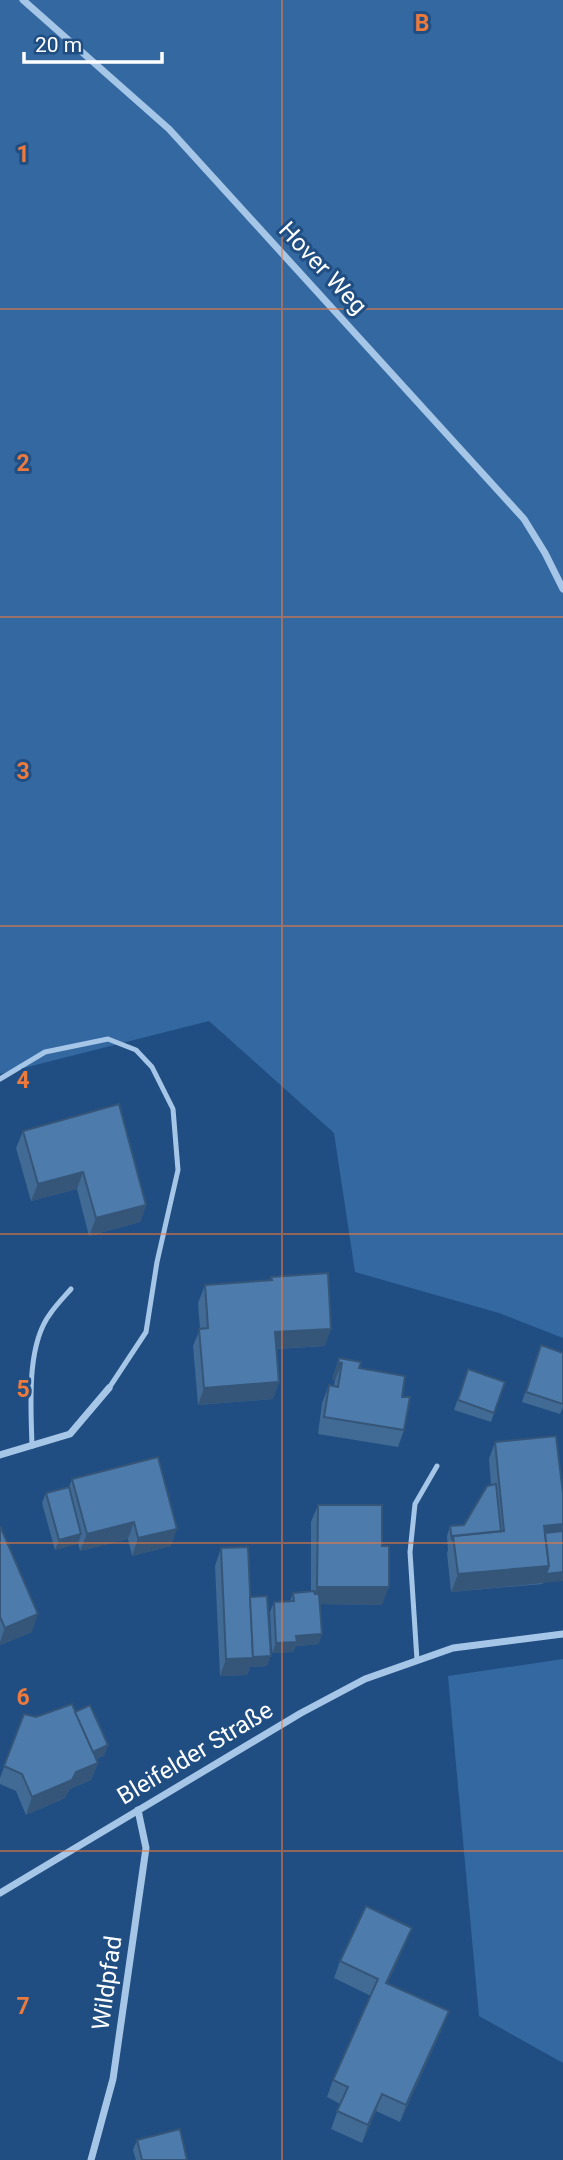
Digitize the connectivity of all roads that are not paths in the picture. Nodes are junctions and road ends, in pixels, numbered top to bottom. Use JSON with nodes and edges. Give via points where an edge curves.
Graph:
{"nodes":[{"id":1,"x":23,"y":0,"type":"edge"},
{"id":2,"x":563,"y":589,"type":"edge"},
{"id":3,"x":0,"y":1079,"type":"edge"},
{"id":4,"x":71,"y":1289,"type":"dead end"},
{"id":5,"x":109,"y":1388,"type":"joint"},
{"id":6,"x":32,"y":1446,"type":"junction"},
{"id":7,"x":0,"y":1455,"type":"edge"},
{"id":8,"x":437,"y":1466,"type":"dead end"},
{"id":9,"x":563,"y":1634,"type":"edge"},
{"id":10,"x":417,"y":1660,"type":"junction"},
{"id":11,"x":138,"y":1810,"type":"junction"},
{"id":12,"x":0,"y":1893,"type":"edge"},
{"id":13,"x":92,"y":2160,"type":"edge"}],
"edges":[{"from":1,"to":2,"type":"street","name":"Hover Weg","via":[[169,130],[312,284],[524,519]]},
{"from":3,"to":5,"type":"lane","via":[[45,1052],[108,1039],[136,1050],[152,1067],[173,1109],[178,1170],[146,1332]]},
{"from":4,"to":6,"type":"lane","via":[[48,1315],[36,1349],[31,1385]]},
{"from":5,"to":6,"type":"street","via":[[70,1434]]},
{"from":6,"to":7,"type":"street"},
{"from":8,"to":10,"type":"lane","via":[[415,1504],[411,1552]]},
{"from":9,"to":10,"type":"street","name":"Bleifelder Straße","via":[[453,1648]]},
{"from":10,"to":11,"type":"street","name":"Bleifelder Straße","via":[[365,1679]]},
{"from":11,"to":12,"type":"street","name":"Bleifelder Straße"},
{"from":11,"to":13,"type":"street","name":"Wildpfad","via":[[146,1848],[113,2079]]}]}
